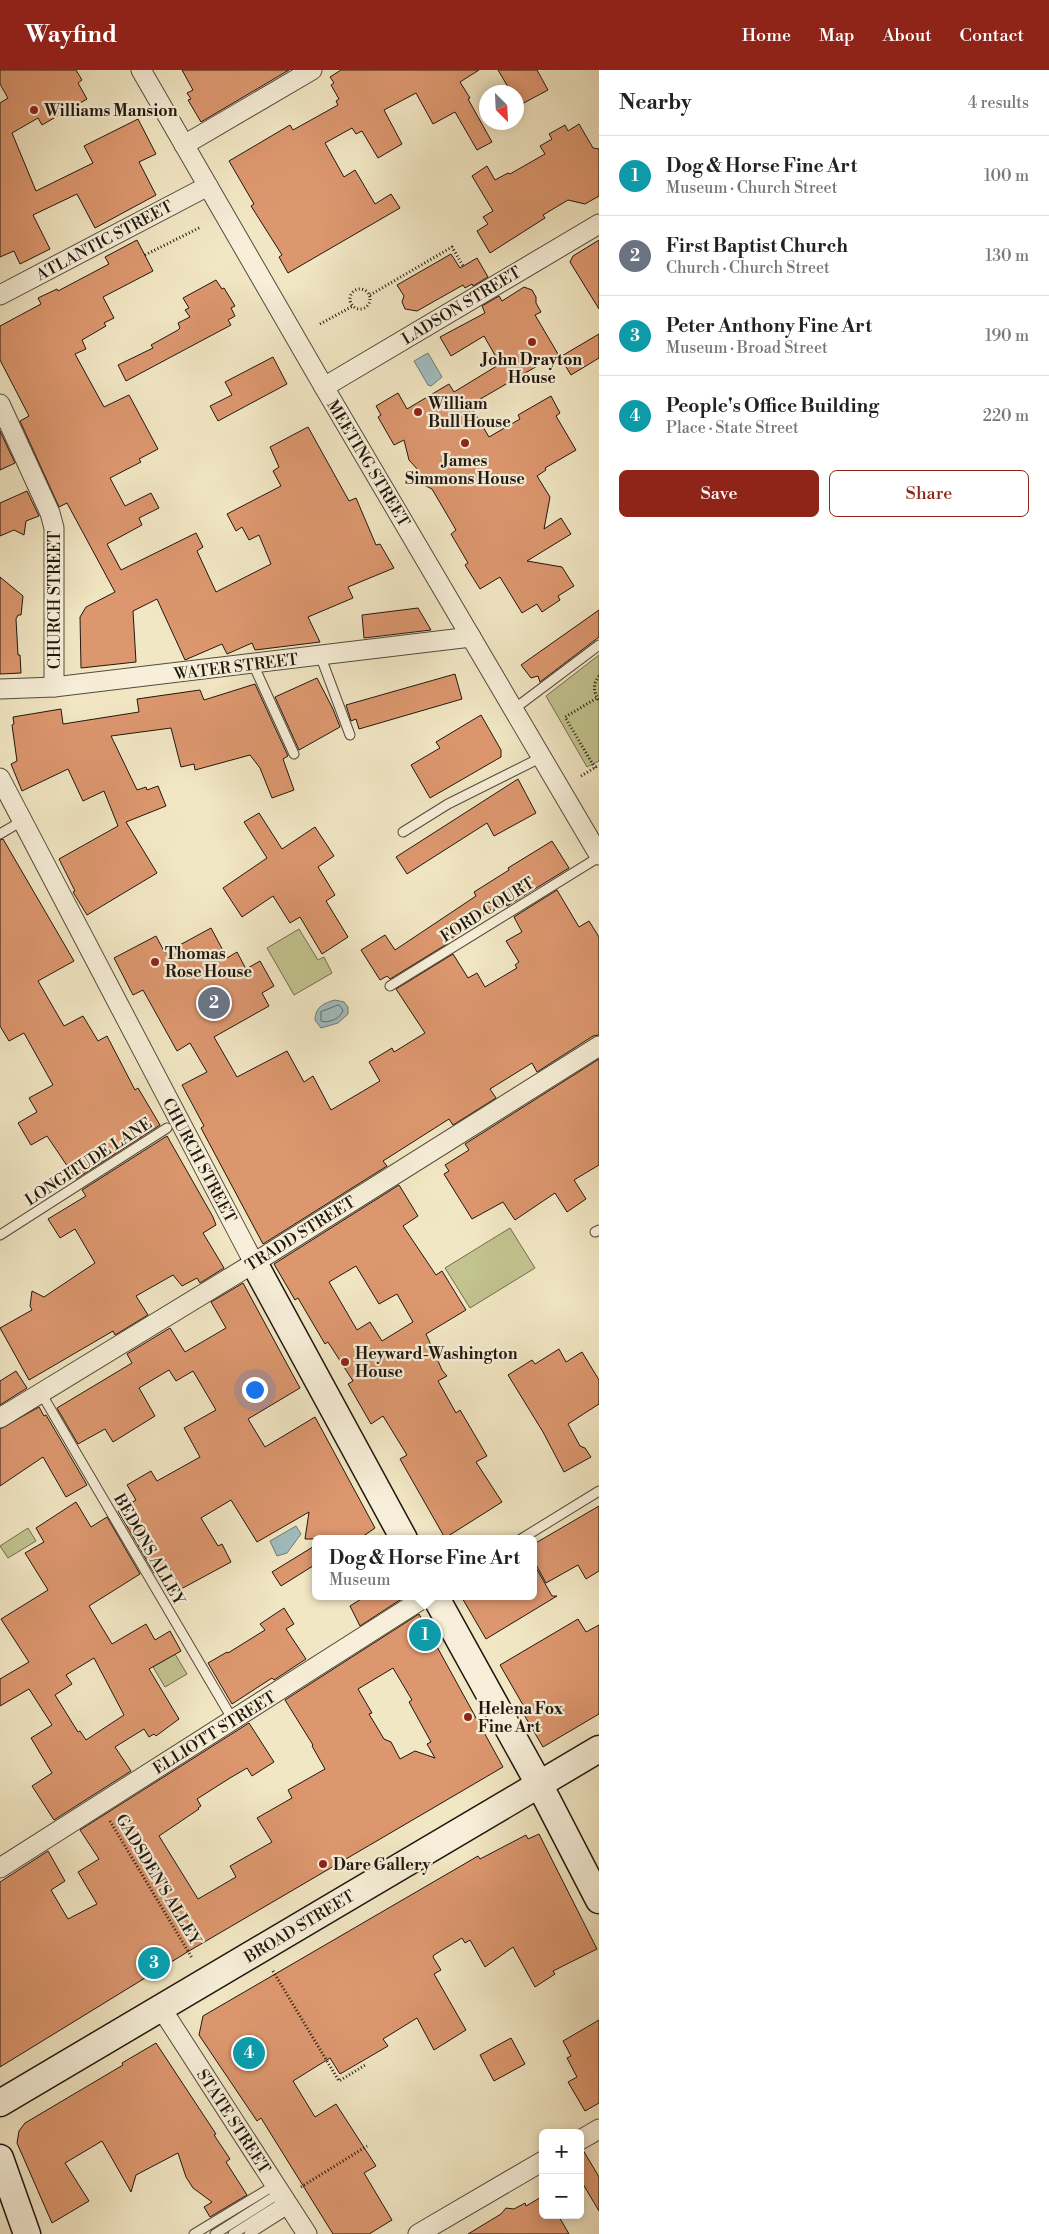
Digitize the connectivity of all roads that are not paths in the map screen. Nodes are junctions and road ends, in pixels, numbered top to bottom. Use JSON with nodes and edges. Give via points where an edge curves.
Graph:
{"nodes":[{"id":1,"x":141,"y":70,"type":"edge"},
{"id":2,"x":312,"y":70,"type":"edge"},
{"id":3,"x":184,"y":145,"type":"junction"},
{"id":4,"x":208,"y":186,"type":"junction"},
{"id":5,"x":599,"y":224,"type":"edge"},
{"id":6,"x":0,"y":295,"type":"edge"},
{"id":7,"x":324,"y":387,"type":"junction"},
{"id":8,"x":0,"y":404,"type":"edge"},
{"id":9,"x":471,"y":637,"type":"junction"},
{"id":10,"x":599,"y":645,"type":"edge"},
{"id":11,"x":320,"y":655,"type":"junction"},
{"id":12,"x":253,"y":664,"type":"junction"},
{"id":13,"x":54,"y":688,"type":"junction"},
{"id":14,"x":0,"y":689,"type":"edge"},
{"id":15,"x":514,"y":709,"type":"junction"},
{"id":16,"x":350,"y":735,"type":"dead end"},
{"id":17,"x":294,"y":754,"type":"dead end"},
{"id":18,"x":542,"y":757,"type":"junction"},
{"id":19,"x":0,"y":778,"type":"edge"},
{"id":20,"x":22,"y":821,"type":"junction"},
{"id":21,"x":403,"y":832,"type":"dead end"},
{"id":22,"x":0,"y":834,"type":"edge"},
{"id":23,"x":599,"y":856,"type":"edge"},
{"id":24,"x":390,"y":986,"type":"dead end"},
{"id":25,"x":599,"y":1046,"type":"edge"},
{"id":26,"x":167,"y":1128,"type":"dead end"},
{"id":27,"x":0,"y":1235,"type":"edge"},
{"id":28,"x":254,"y":1263,"type":"junction"},
{"id":29,"x":41,"y":1392,"type":"junction"},
{"id":30,"x":0,"y":1418,"type":"edge"},
{"id":31,"x":599,"y":1491,"type":"edge"},
{"id":32,"x":402,"y":1535,"type":"edge"},
{"id":33,"x":528,"y":1535,"type":"edge"},
{"id":34,"x":421,"y":1600,"type":"edge"},
{"id":35,"x":437,"y":1600,"type":"edge"},
{"id":36,"x":233,"y":1720,"type":"junction"},
{"id":37,"x":599,"y":1748,"type":"edge"},
{"id":38,"x":539,"y":1784,"type":"junction"},
{"id":39,"x":0,"y":1868,"type":"edge"},
{"id":40,"x":599,"y":1900,"type":"edge"},
{"id":41,"x":160,"y":2008,"type":"junction"},
{"id":42,"x":0,"y":2103,"type":"edge"},
{"id":43,"x":599,"y":2129,"type":"edge"},
{"id":44,"x":584,"y":2138,"type":"edge"},
{"id":45,"x":0,"y":2158,"type":"edge"},
{"id":46,"x":539,"y":2163,"type":"edge"},
{"id":47,"x":6,"y":2193,"type":"edge"},
{"id":48,"x":283,"y":2197,"type":"junction"},
{"id":49,"x":27,"y":2234,"type":"edge"},
{"id":50,"x":194,"y":2234,"type":"edge"},
{"id":51,"x":215,"y":2234,"type":"edge"},
{"id":52,"x":233,"y":2234,"type":"edge"},
{"id":53,"x":249,"y":2234,"type":"edge"},
{"id":54,"x":307,"y":2234,"type":"edge"},
{"id":55,"x":418,"y":2234,"type":"edge"}],
"edges":[{"from":1,"to":3,"type":"street","name":"MEETING STREET"},
{"from":2,"to":3,"type":"street"},
{"from":3,"to":4,"type":"street","name":"MEETING STREET"},
{"from":4,"to":6,"type":"street","name":"ATLANTIC STREET"},
{"from":4,"to":7,"type":"street","name":"MEETING STREET"},
{"from":5,"to":7,"type":"street","name":"LADSON STREET"},
{"from":7,"to":9,"type":"street","name":"MEETING STREET"},
{"from":8,"to":13,"type":"street","name":"CHURCH STREET","via":[[54,528]]},
{"from":9,"to":11,"type":"street","name":"WATER STREET"},
{"from":9,"to":15,"type":"street","name":"MEETING STREET"},
{"from":10,"to":15,"type":"lane"},
{"from":11,"to":12,"type":"street","name":"WATER STREET"},
{"from":11,"to":16,"type":"lane"},
{"from":12,"to":13,"type":"street","name":"WATER STREET"},
{"from":12,"to":17,"type":"lane"},
{"from":13,"to":14,"type":"street","name":"WATER STREET"},
{"from":15,"to":18,"type":"street","name":"MEETING STREET"},
{"from":18,"to":21,"type":"lane","via":[[448,804]]},
{"from":18,"to":23,"type":"street","name":"MEETING STREET"},
{"from":19,"to":20,"type":"street","name":"CHURCH STREET"},
{"from":20,"to":22,"type":"lane"},
{"from":20,"to":28,"type":"street","name":"CHURCH STREET"},
{"from":23,"to":24,"type":"lane","name":"FORD COURT"},
{"from":25,"to":28,"type":"street","name":"TRADD STREET"},
{"from":26,"to":27,"type":"lane","name":"LONGITUDE LANE"},
{"from":28,"to":29,"type":"street","name":"TRADD STREET"},
{"from":28,"to":32,"type":"street","name":"CHURCH STREET"},
{"from":29,"to":30,"type":"street","name":"TRADD STREET"},
{"from":29,"to":36,"type":"lane","name":"BEDONS ALLEY"},
{"from":31,"to":33,"type":"lane"},
{"from":34,"to":36,"type":"street","name":"ELLIOTT STREET"},
{"from":35,"to":38,"type":"street"},
{"from":36,"to":39,"type":"street","name":"ELLIOTT STREET"},
{"from":37,"to":38,"type":"street","name":"BROAD STREET"},
{"from":38,"to":40,"type":"street"},
{"from":38,"to":41,"type":"street","name":"BROAD STREET"},
{"from":41,"to":42,"type":"street","name":"BROAD STREET"},
{"from":41,"to":48,"type":"street","name":"STATE STREET"},
{"from":43,"to":44,"type":"street"},
{"from":45,"to":47,"type":"street"},
{"from":46,"to":55,"type":"street"},
{"from":47,"to":49,"type":"street"},
{"from":48,"to":50,"type":"lane"},
{"from":48,"to":51,"type":"lane"},
{"from":48,"to":52,"type":"lane"},
{"from":48,"to":53,"type":"lane"},
{"from":48,"to":54,"type":"street","name":"STATE STREET"}]}
